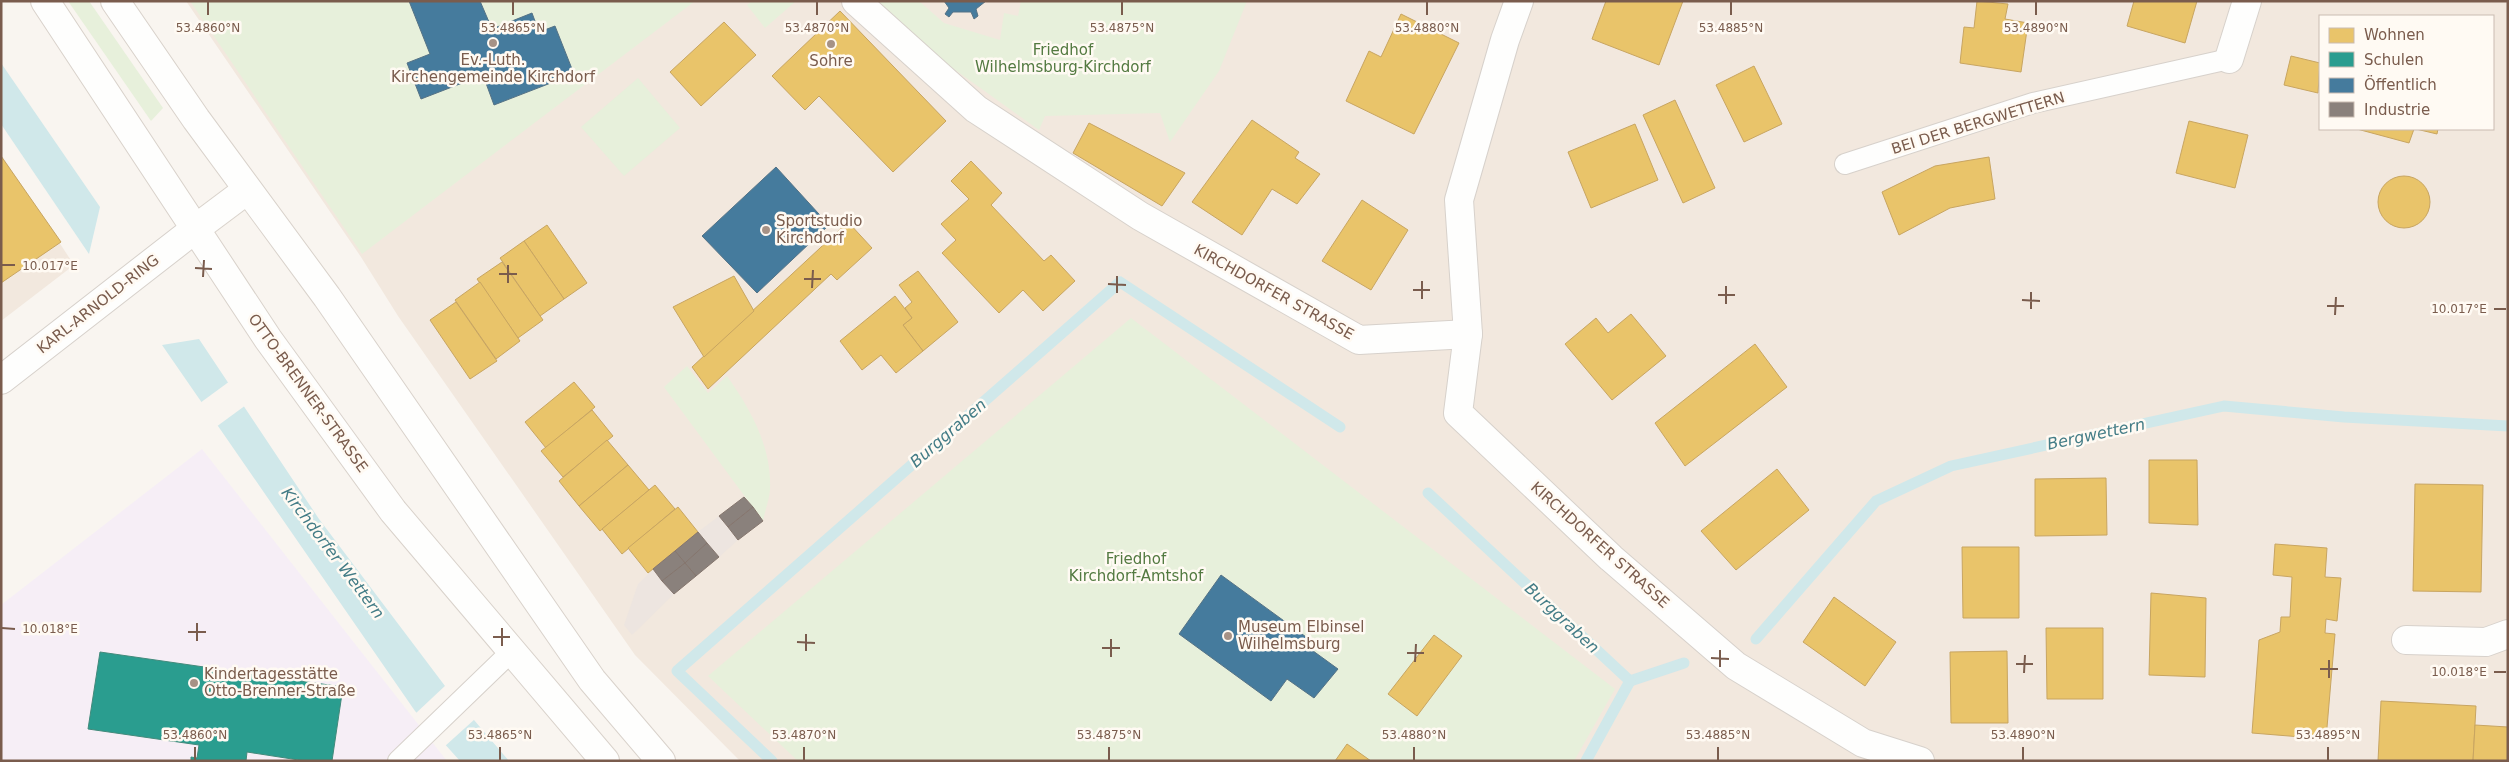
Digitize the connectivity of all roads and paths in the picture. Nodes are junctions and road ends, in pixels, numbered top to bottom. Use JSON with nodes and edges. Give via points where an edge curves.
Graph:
{"nodes":[{"id":1,"x":45,"y":1,"type":"edge"},
{"id":2,"x":115,"y":1,"type":"edge"},
{"id":3,"x":856,"y":1,"type":"edge"},
{"id":4,"x":1519,"y":1,"type":"edge"},
{"id":5,"x":2247,"y":1,"type":"edge"},
{"id":6,"x":2230,"y":59,"type":"joint"},
{"id":7,"x":1845,"y":164,"type":"dead end"},
{"id":8,"x":248,"y":190,"type":"junction"},
{"id":9,"x":195,"y":229,"type":"junction"},
{"id":10,"x":1468,"y":334,"type":"junction"},
{"id":11,"x":1,"y":380,"type":"edge"},
{"id":12,"x":2508,"y":634,"type":"edge"},
{"id":13,"x":2406,"y":640,"type":"dead end"},
{"id":14,"x":511,"y":652,"type":"junction"},
{"id":15,"x":398,"y":761,"type":"edge"},
{"id":16,"x":605,"y":761,"type":"edge"},
{"id":17,"x":660,"y":761,"type":"edge"},
{"id":18,"x":1920,"y":761,"type":"edge"}],
"edges":[{"from":1,"to":9,"type":"street","name":"OTTO-BRENNER-STRASSE"},
{"from":2,"to":8,"type":"street"},
{"from":3,"to":10,"type":"street","name":"KIRCHDORFER STRASSE","via":[[976,109],[1140,216],[1359,340]]},
{"from":4,"to":10,"type":"street","via":[[1459,200]]},
{"from":5,"to":6,"type":"street"},
{"from":6,"to":7,"type":"lane","name":"BEI DER BERGWETTERN","via":[[2033,103]]},
{"from":8,"to":9,"type":"street","name":"KARL-ARNOLD-RING"},
{"from":8,"to":17,"type":"street","via":[[327,297],[592,680]]},
{"from":9,"to":11,"type":"street","name":"KARL-ARNOLD-RING"},
{"from":9,"to":14,"type":"street","name":"OTTO-BRENNER-STRASSE","via":[[268,339],[393,511]]},
{"from":10,"to":18,"type":"street","name":"KIRCHDORFER STRASSE","via":[[1458,413],[1611,558],[1736,666],[1863,744]]},
{"from":12,"to":13,"type":"street","via":[[2486,642]]},
{"from":14,"to":15,"type":"lane"},
{"from":14,"to":16,"type":"street","name":"OTTO-BRENNER-STRASSE"}]}
